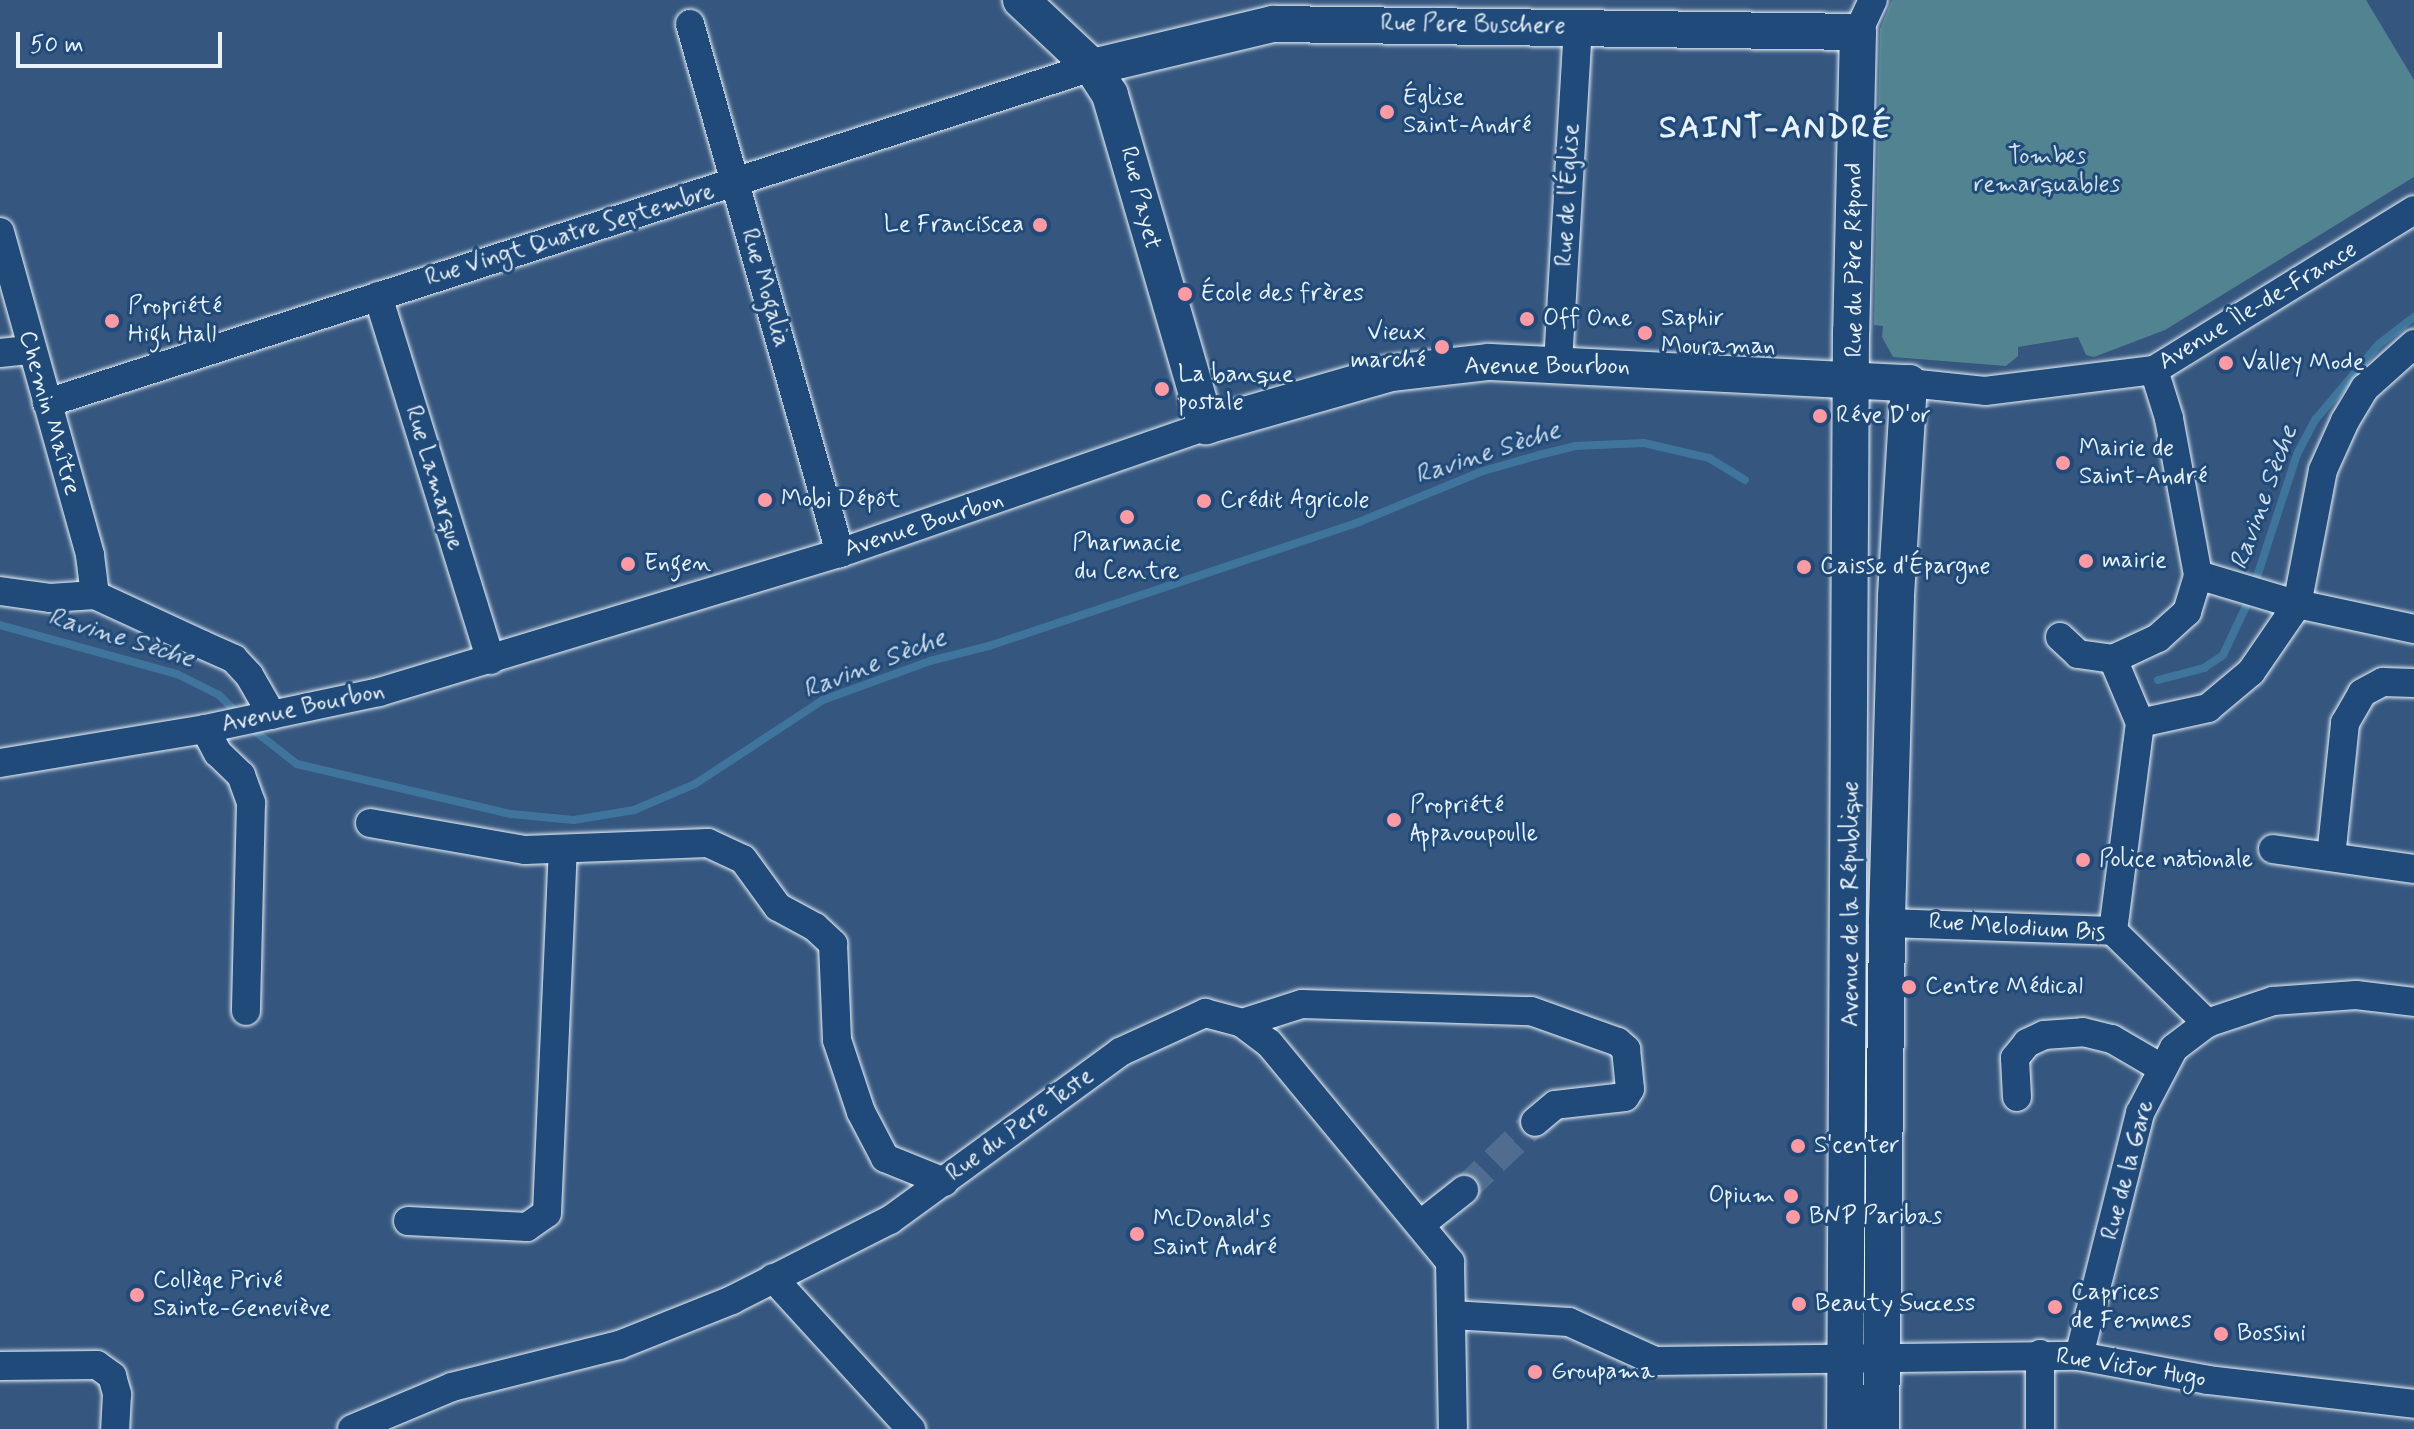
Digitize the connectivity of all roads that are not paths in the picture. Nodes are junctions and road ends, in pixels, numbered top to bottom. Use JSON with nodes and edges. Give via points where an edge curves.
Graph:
{"nodes":[{"id":1,"x":1021,"y":0,"type":"edge"},
{"id":2,"x":1873,"y":0,"type":"edge"},
{"id":3,"x":690,"y":24,"type":"dead end"},
{"id":4,"x":1578,"y":28,"type":"junction"},
{"id":5,"x":1858,"y":32,"type":"junction"},
{"id":6,"x":1092,"y":67,"type":"junction"},
{"id":7,"x":735,"y":183,"type":"junction"},
{"id":8,"x":2414,"y":210,"type":"edge"},
{"id":9,"x":0,"y":232,"type":"edge"},
{"id":10,"x":378,"y":296,"type":"junction"},
{"id":11,"x":2414,"y":344,"type":"edge"},
{"id":12,"x":31,"y":350,"type":"junction"},
{"id":13,"x":0,"y":353,"type":"edge"},
{"id":14,"x":1558,"y":363,"type":"junction"},
{"id":15,"x":2154,"y":370,"type":"junction"},
{"id":16,"x":1854,"y":378,"type":"junction"},
{"id":17,"x":1909,"y":383,"type":"junction"},
{"id":18,"x":47,"y":403,"type":"junction"},
{"id":19,"x":1206,"y":426,"type":"junction"},
{"id":20,"x":840,"y":553,"type":"junction"},
{"id":21,"x":2198,"y":575,"type":"junction"},
{"id":22,"x":0,"y":591,"type":"edge"},
{"id":23,"x":95,"y":595,"type":"junction"},
{"id":24,"x":2293,"y":604,"type":"junction"},
{"id":25,"x":2414,"y":629,"type":"edge"},
{"id":26,"x":2060,"y":637,"type":"dead end"},
{"id":27,"x":2113,"y":659,"type":"junction"},
{"id":28,"x":491,"y":660,"type":"junction"},
{"id":29,"x":2414,"y":683,"type":"edge"},
{"id":30,"x":266,"y":716,"type":"junction"},
{"id":31,"x":2140,"y":723,"type":"junction"},
{"id":32,"x":213,"y":728,"type":"junction"},
{"id":33,"x":0,"y":763,"type":"edge"},
{"id":34,"x":370,"y":823,"type":"dead end"},
{"id":35,"x":2273,"y":849,"type":"dead end"},
{"id":36,"x":563,"y":852,"type":"junction"},
{"id":37,"x":2331,"y":857,"type":"junction"},
{"id":38,"x":2414,"y":869,"type":"edge"},
{"id":39,"x":1887,"y":923,"type":"junction"},
{"id":40,"x":2113,"y":931,"type":"junction"},
{"id":41,"x":2414,"y":1002,"type":"edge"},
{"id":42,"x":246,"y":1011,"type":"dead end"},
{"id":43,"x":1242,"y":1023,"type":"junction"},
{"id":44,"x":2207,"y":1023,"type":"junction"},
{"id":45,"x":2160,"y":1067,"type":"junction"},
{"id":46,"x":2017,"y":1097,"type":"dead end"},
{"id":47,"x":1535,"y":1122,"type":"tunnel mouth"},
{"id":48,"x":944,"y":1182,"type":"junction"},
{"id":49,"x":1464,"y":1190,"type":"tunnel mouth"},
{"id":50,"x":408,"y":1221,"type":"dead end"},
{"id":51,"x":1421,"y":1224,"type":"junction"},
{"id":52,"x":773,"y":1278,"type":"junction"},
{"id":53,"x":1452,"y":1315,"type":"junction"},
{"id":54,"x":2088,"y":1322,"type":"junction"},
{"id":55,"x":2040,"y":1354,"type":"junction"},
{"id":56,"x":2079,"y":1356,"type":"junction"},
{"id":57,"x":1846,"y":1357,"type":"junction"},
{"id":58,"x":1882,"y":1357,"type":"junction"},
{"id":59,"x":0,"y":1366,"type":"edge"},
{"id":60,"x":2119,"y":1366,"type":"junction"},
{"id":61,"x":2414,"y":1404,"type":"edge"},
{"id":62,"x":381,"y":1423,"type":"edge"},
{"id":63,"x":115,"y":1429,"type":"edge"},
{"id":64,"x":352,"y":1429,"type":"edge"},
{"id":65,"x":911,"y":1429,"type":"edge"},
{"id":66,"x":1453,"y":1429,"type":"edge"},
{"id":67,"x":1845,"y":1429,"type":"edge"},
{"id":68,"x":1881,"y":1429,"type":"edge"},
{"id":69,"x":2040,"y":1429,"type":"edge"}],
"edges":[{"from":1,"to":6,"type":"main road","name":"Rue Payet"},
{"from":2,"to":5,"type":"street","name":"Rue du Père Répond"},
{"from":3,"to":7,"type":"street","name":"Rue Mogalia"},
{"from":4,"to":5,"type":"main road","name":"Rue Pere Buschere"},
{"from":4,"to":6,"type":"main road","name":"Rue Pere Buschere","via":[[1273,24]]},
{"from":4,"to":14,"type":"street","name":"Rue de l'Église"},
{"from":5,"to":16,"type":"main road","name":"Rue du Père Répond"},
{"from":6,"to":7,"type":"street","name":"Rue Vingt Quatre Septembre"},
{"from":6,"to":19,"type":"main road","name":"Rue Payet","via":[[1119,117]]},
{"from":7,"to":10,"type":"street","name":"Rue Vingt Quatre Septembre"},
{"from":7,"to":20,"type":"street","name":"Rue Mogalia"},
{"from":8,"to":15,"type":"street","name":"Avenue Île-de-France"},
{"from":9,"to":12,"type":"street","name":"Chemin Maître"},
{"from":10,"to":18,"type":"street","name":"Rue Vingt Quatre Septembre"},
{"from":10,"to":28,"type":"street","name":"Rue Lamarque"},
{"from":11,"to":24,"type":"street","via":[[2365,388],[2345,421],[2323,470]]},
{"from":12,"to":13,"type":"street"},
{"from":12,"to":18,"type":"street","name":"Chemin Maître"},
{"from":14,"to":16,"type":"main road","name":"Avenue Bourbon"},
{"from":14,"to":19,"type":"main road","name":"Avenue Bourbon","via":[[1489,362],[1391,373]]},
{"from":15,"to":17,"type":"street","name":"Avenue Île-de-France","via":[[1985,391]]},
{"from":15,"to":21,"type":"street","via":[[2169,418]]},
{"from":16,"to":17,"type":"main road","name":"Avenue Île-de-France"},
{"from":16,"to":57,"type":"main road","name":"Avenue de la République"},
{"from":17,"to":39,"type":"main road","name":"Avenue de la République","via":[[1896,597]]},
{"from":18,"to":23,"type":"street","name":"Chemin Maître","via":[[90,555]]},
{"from":19,"to":20,"type":"street","name":"Avenue Bourbon"},
{"from":20,"to":28,"type":"street","name":"Avenue Bourbon"},
{"from":21,"to":24,"type":"street"},
{"from":21,"to":27,"type":"street","via":[[2187,612],[2158,638]]},
{"from":22,"to":23,"type":"street","via":[[50,598]]},
{"from":23,"to":30,"type":"street","via":[[234,659],[263,694]]},
{"from":24,"to":25,"type":"street"},
{"from":24,"to":31,"type":"street","via":[[2251,672],[2208,708]]},
{"from":26,"to":27,"type":"street","via":[[2078,654]]},
{"from":27,"to":31,"type":"street"},
{"from":28,"to":30,"type":"street","name":"Avenue Bourbon"},
{"from":29,"to":37,"type":"street","via":[[2383,682],[2362,693],[2345,723]]},
{"from":30,"to":32,"type":"street","name":"Avenue Bourbon"},
{"from":31,"to":40,"type":"street"},
{"from":32,"to":33,"type":"street","name":"Avenue Bourbon"},
{"from":32,"to":42,"type":"street","via":[[218,753],[241,775],[251,803]]},
{"from":34,"to":36,"type":"street","via":[[454,841]]},
{"from":35,"to":37,"type":"street"},
{"from":36,"to":48,"type":"street","via":[[708,843],[743,859],[778,907],[833,944],[837,1040],[861,1112],[885,1158]]},
{"from":36,"to":50,"type":"street","via":[[547,1213],[527,1227]]},
{"from":37,"to":38,"type":"street"},
{"from":39,"to":40,"type":"street","name":"Rue Melodium Bis"},
{"from":39,"to":58,"type":"main road","name":"Avenue de la République"},
{"from":40,"to":44,"type":"street","name":"Rue Melodium Bis"},
{"from":41,"to":44,"type":"street","name":"Rue de la Gare","via":[[2356,995],[2273,1001]]},
{"from":43,"to":47,"type":"street","via":[[1302,1004],[1531,1011],[1626,1049],[1630,1089],[1625,1097],[1555,1105]]},
{"from":43,"to":48,"type":"street","name":"Rue du Pere Teste","via":[[1205,1013],[1120,1052]]},
{"from":43,"to":51,"type":"street","name":"Rue du Pere Teste","via":[[1269,1043]]},
{"from":44,"to":45,"type":"street","name":"Rue de la Gare","via":[[2174,1048]]},
{"from":45,"to":46,"type":"street","via":[[2112,1039],[2083,1032],[2044,1035],[2027,1043],[2015,1058]]},
{"from":45,"to":54,"type":"street","name":"Rue de la Gare","via":[[2140,1113]]},
{"from":48,"to":52,"type":"street","name":"Rue du Pere Teste","via":[[890,1220]]},
{"from":49,"to":51,"type":"street"},
{"from":51,"to":53,"type":"street","name":"Rue du Pere Teste","via":[[1450,1262]]},
{"from":52,"to":62,"type":"street","name":"Rue du Pere Teste","via":[[619,1345],[452,1387]]},
{"from":52,"to":65,"type":"street"},
{"from":53,"to":57,"type":"street","name":"Rue Victor Hugo","via":[[1569,1322],[1655,1361]]},
{"from":53,"to":66,"type":"street","name":"Rue du Pere Teste"},
{"from":54,"to":56,"type":"street","name":"Rue de la Gare"},
{"from":54,"to":60,"type":"street"},
{"from":55,"to":56,"type":"street","name":"Rue Victor Hugo"},
{"from":55,"to":58,"type":"street","name":"Rue Victor Hugo"},
{"from":55,"to":69,"type":"street"},
{"from":56,"to":60,"type":"street","name":"Rue Victor Hugo"},
{"from":57,"to":58,"type":"street","name":"Rue Victor Hugo"},
{"from":57,"to":67,"type":"main road","name":"Avenue de la République"},
{"from":58,"to":68,"type":"main road","name":"Avenue de la République"},
{"from":59,"to":63,"type":"street","via":[[97,1365],[112,1376]]},
{"from":60,"to":61,"type":"street","name":"Rue Victor Hugo"},
{"from":62,"to":64,"type":"street","name":"Rue du Pere Teste"}]}
